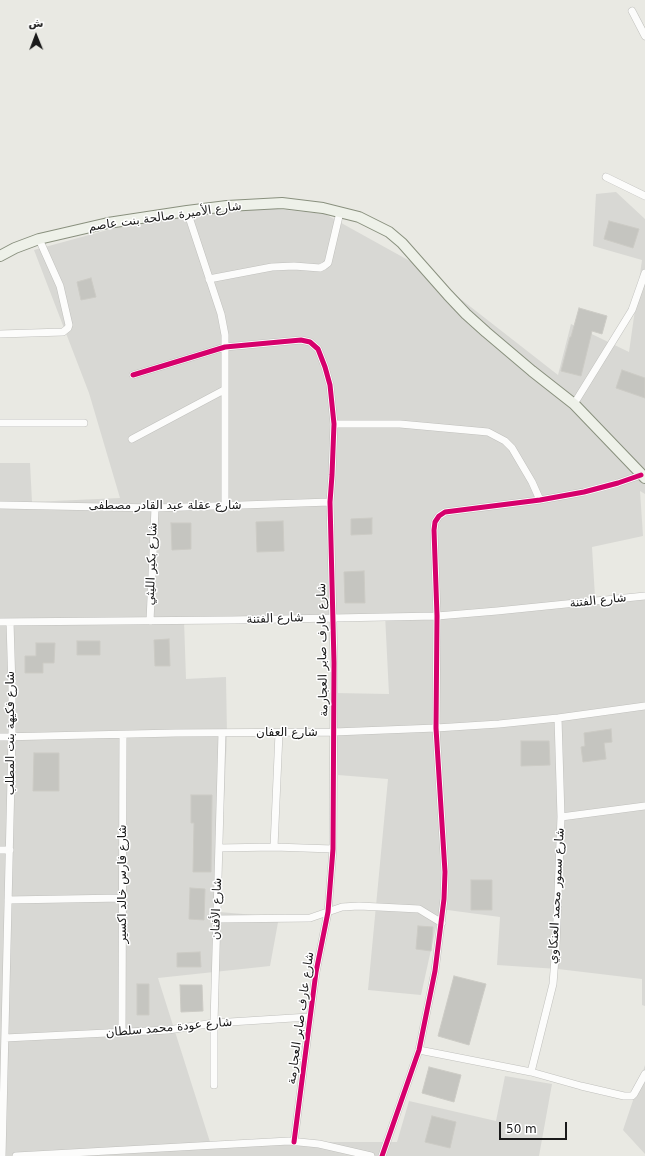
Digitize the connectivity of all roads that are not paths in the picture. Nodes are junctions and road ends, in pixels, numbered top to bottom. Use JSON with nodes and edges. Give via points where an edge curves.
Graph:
{"nodes":[{"id":1,"x":632,"y":11,"type":"dead end"},
{"id":2,"x":645,"y":36,"type":"edge"},
{"id":3,"x":606,"y":177,"type":"dead end"},
{"id":4,"x":645,"y":196,"type":"edge"},
{"id":5,"x":187,"y":211,"type":"junction"},
{"id":6,"x":340,"y":212,"type":"junction"},
{"id":7,"x":39,"y":239,"type":"junction"},
{"id":8,"x":0,"y":256,"type":"edge"},
{"id":9,"x":645,"y":274,"type":"edge"},
{"id":10,"x":209,"y":279,"type":"junction"},
{"id":11,"x":0,"y":334,"type":"edge"},
{"id":12,"x":225,"y":347,"type":"junction"},
{"id":13,"x":133,"y":375,"type":"dead end"},
{"id":14,"x":224,"y":390,"type":"junction"},
{"id":15,"x":574,"y":404,"type":"junction"},
{"id":16,"x":0,"y":423,"type":"edge"},
{"id":17,"x":84,"y":423,"type":"dead end"},
{"id":18,"x":334,"y":424,"type":"junction"},
{"id":19,"x":132,"y":439,"type":"dead end"},
{"id":20,"x":643,"y":476,"type":"edge"},
{"id":21,"x":540,"y":500,"type":"junction"},
{"id":22,"x":330,"y":502,"type":"junction"},
{"id":23,"x":0,"y":505,"type":"edge"},
{"id":24,"x":225,"y":506,"type":"junction"},
{"id":25,"x":155,"y":508,"type":"junction"},
{"id":26,"x":645,"y":596,"type":"edge"},
{"id":27,"x":437,"y":616,"type":"junction"},
{"id":28,"x":332,"y":618,"type":"junction"},
{"id":29,"x":150,"y":621,"type":"junction"},
{"id":30,"x":0,"y":622,"type":"edge"},
{"id":31,"x":10,"y":622,"type":"junction"},
{"id":32,"x":645,"y":706,"type":"edge"},
{"id":33,"x":558,"y":718,"type":"junction"},
{"id":34,"x":436,"y":728,"type":"junction"},
{"id":35,"x":334,"y":732,"type":"junction"},
{"id":36,"x":222,"y":733,"type":"junction"},
{"id":37,"x":279,"y":733,"type":"junction"},
{"id":38,"x":123,"y":735,"type":"junction"},
{"id":39,"x":0,"y":737,"type":"edge"},
{"id":40,"x":12,"y":737,"type":"junction"},
{"id":41,"x":645,"y":806,"type":"edge"},
{"id":42,"x":561,"y":817,"type":"junction"},
{"id":43,"x":274,"y":847,"type":"junction"},
{"id":44,"x":219,"y":848,"type":"junction"},
{"id":45,"x":333,"y":849,"type":"junction"},
{"id":46,"x":0,"y":850,"type":"edge"},
{"id":47,"x":10,"y":850,"type":"junction"},
{"id":48,"x":123,"y":898,"type":"junction"},
{"id":49,"x":8,"y":900,"type":"junction"},
{"id":50,"x":328,"y":912,"type":"junction"},
{"id":51,"x":217,"y":919,"type":"junction"},
{"id":52,"x":442,"y":923,"type":"junction"},
{"id":53,"x":309,"y":1017,"type":"junction"},
{"id":54,"x":214,"y":1023,"type":"junction"},
{"id":55,"x":122,"y":1032,"type":"junction"},
{"id":56,"x":5,"y":1038,"type":"junction"},
{"id":57,"x":419,"y":1050,"type":"junction"},
{"id":58,"x":531,"y":1072,"type":"junction"},
{"id":59,"x":645,"y":1074,"type":"edge"},
{"id":60,"x":214,"y":1085,"type":"dead end"},
{"id":61,"x":294,"y":1142,"type":"junction"},
{"id":62,"x":2,"y":1156,"type":"edge"},
{"id":63,"x":16,"y":1156,"type":"edge"},
{"id":64,"x":371,"y":1156,"type":"edge"},
{"id":65,"x":382,"y":1156,"type":"edge"}],
"edges":[{"from":1,"to":2,"type":"street"},
{"from":3,"to":4,"type":"street"},
{"from":5,"to":6,"type":"street","name":"شارع الأميرة صالحة بنت عاصم","via":[[282,203]]},
{"from":5,"to":7,"type":"street","name":"شارع الأميرة صالحة بنت عاصم","via":[[108,223]]},
{"from":5,"to":10,"type":"street"},
{"from":6,"to":10,"type":"street","via":[[328,263],[324,266],[272,267]]},
{"from":6,"to":15,"type":"street","name":"شارع الأميرة صالحة بنت عاصم","via":[[359,217],[389,232],[481,328]]},
{"from":7,"to":8,"type":"street","name":"شارع الأميرة صالحة بنت عاصم"},
{"from":7,"to":11,"type":"street","via":[[60,286],[68,328],[63,332]]},
{"from":9,"to":15,"type":"street","via":[[632,310]]},
{"from":10,"to":12,"type":"street","via":[[224,324]]},
{"from":12,"to":13,"type":"street","name":"شارع عارف صابر العجارمة"},
{"from":12,"to":14,"type":"street"},
{"from":12,"to":18,"type":"street","name":"شارع عارف صابر العجارمة","via":[[293,339],[315,345],[327,375]]},
{"from":14,"to":19,"type":"street"},
{"from":14,"to":24,"type":"street"},
{"from":15,"to":20,"type":"street","name":"شارع الأميرة صالحة بنت عاصم"},
{"from":16,"to":17,"type":"street"},
{"from":18,"to":21,"type":"street","via":[[400,424],[488,432],[512,448]]},
{"from":18,"to":22,"type":"street","name":"شارع عارف صابر العجارمة"},
{"from":20,"to":21,"type":"street","via":[[601,488]]},
{"from":21,"to":27,"type":"street","via":[[453,510],[439,516],[434,530]]},
{"from":22,"to":24,"type":"street","name":"شارع عقلة عبد القادر مصطفى"},
{"from":22,"to":28,"type":"street","name":"شارع عارف صابر العجارمة"},
{"from":23,"to":25,"type":"street","name":"شارع عقلة عبد القادر مصطفى"},
{"from":24,"to":25,"type":"street","name":"شارع عقلة عبد القادر مصطفى"},
{"from":25,"to":29,"type":"street","name":"شارع بكير الليثي"},
{"from":26,"to":27,"type":"street","name":"شارع الفتنة"},
{"from":27,"to":28,"type":"street","name":"شارع الفتنة"},
{"from":27,"to":34,"type":"street"},
{"from":28,"to":29,"type":"street","name":"شارع الفتنة"},
{"from":28,"to":35,"type":"street","name":"شارع عارف صابر العجارمة"},
{"from":29,"to":31,"type":"street","name":"شارع الفتنة"},
{"from":30,"to":31,"type":"street","name":"شارع الفتنة"},
{"from":31,"to":40,"type":"street","name":"شارع فكيهة بنت المطلب"},
{"from":32,"to":33,"type":"street","name":"شارع العفان"},
{"from":33,"to":34,"type":"street","name":"شارع العفان"},
{"from":33,"to":42,"type":"street","name":"شارع سمور محمد العنكاوي"},
{"from":34,"to":35,"type":"street","name":"شارع العفان"},
{"from":34,"to":52,"type":"street","via":[[445,872]]},
{"from":35,"to":37,"type":"street","name":"شارع العفان"},
{"from":35,"to":45,"type":"street","name":"شارع عارف صابر العجارمة"},
{"from":36,"to":37,"type":"street","name":"شارع العفان"},
{"from":36,"to":38,"type":"street","name":"شارع العفان"},
{"from":36,"to":44,"type":"street","name":"شارع الأفنان"},
{"from":37,"to":43,"type":"street"},
{"from":38,"to":40,"type":"street","name":"شارع العفان"},
{"from":38,"to":48,"type":"street","name":"شارع فارس خالد اكسير"},
{"from":39,"to":40,"type":"street","name":"شارع العفان"},
{"from":40,"to":47,"type":"street","name":"شارع فكيهة بنت المطلب"},
{"from":41,"to":42,"type":"street"},
{"from":42,"to":58,"type":"street","name":"شارع سمور محمد العنكاوي","via":[[553,984]]},
{"from":43,"to":44,"type":"street"},
{"from":43,"to":45,"type":"street"},
{"from":44,"to":51,"type":"street","name":"شارع الأفنان"},
{"from":45,"to":50,"type":"street","name":"شارع عارف صابر العجارمة"},
{"from":46,"to":47,"type":"street"},
{"from":47,"to":49,"type":"street","name":"شارع فكيهة بنت المطلب"},
{"from":48,"to":49,"type":"street"},
{"from":48,"to":55,"type":"street","name":"شارع فارس خالد اكسير"},
{"from":49,"to":56,"type":"street","name":"شارع فكيهة بنت المطلب"},
{"from":50,"to":51,"type":"street","via":[[304,919]]},
{"from":50,"to":52,"type":"street","via":[[348,906],[419,909]]},
{"from":50,"to":53,"type":"street","name":"شارع عارف صابر العجارمة"},
{"from":51,"to":54,"type":"street","name":"شارع الأفنان"},
{"from":52,"to":57,"type":"street"},
{"from":53,"to":54,"type":"street","name":"شارع عودة محمد سلطان"},
{"from":53,"to":61,"type":"street","name":"شارع عارف صابر العجارمة"},
{"from":54,"to":55,"type":"street","name":"شارع عودة محمد سلطان","via":[[168,1030]]},
{"from":54,"to":60,"type":"street","name":"شارع الأفنان"},
{"from":55,"to":56,"type":"street","name":"شارع عودة محمد سلطان"},
{"from":56,"to":62,"type":"street","name":"شارع فكيهة بنت المطلب"},
{"from":57,"to":58,"type":"street"},
{"from":57,"to":65,"type":"street"},
{"from":58,"to":59,"type":"street","via":[[628,1096],[634,1094]]},
{"from":61,"to":63,"type":"street"},
{"from":61,"to":64,"type":"street","via":[[319,1144]]}]}
